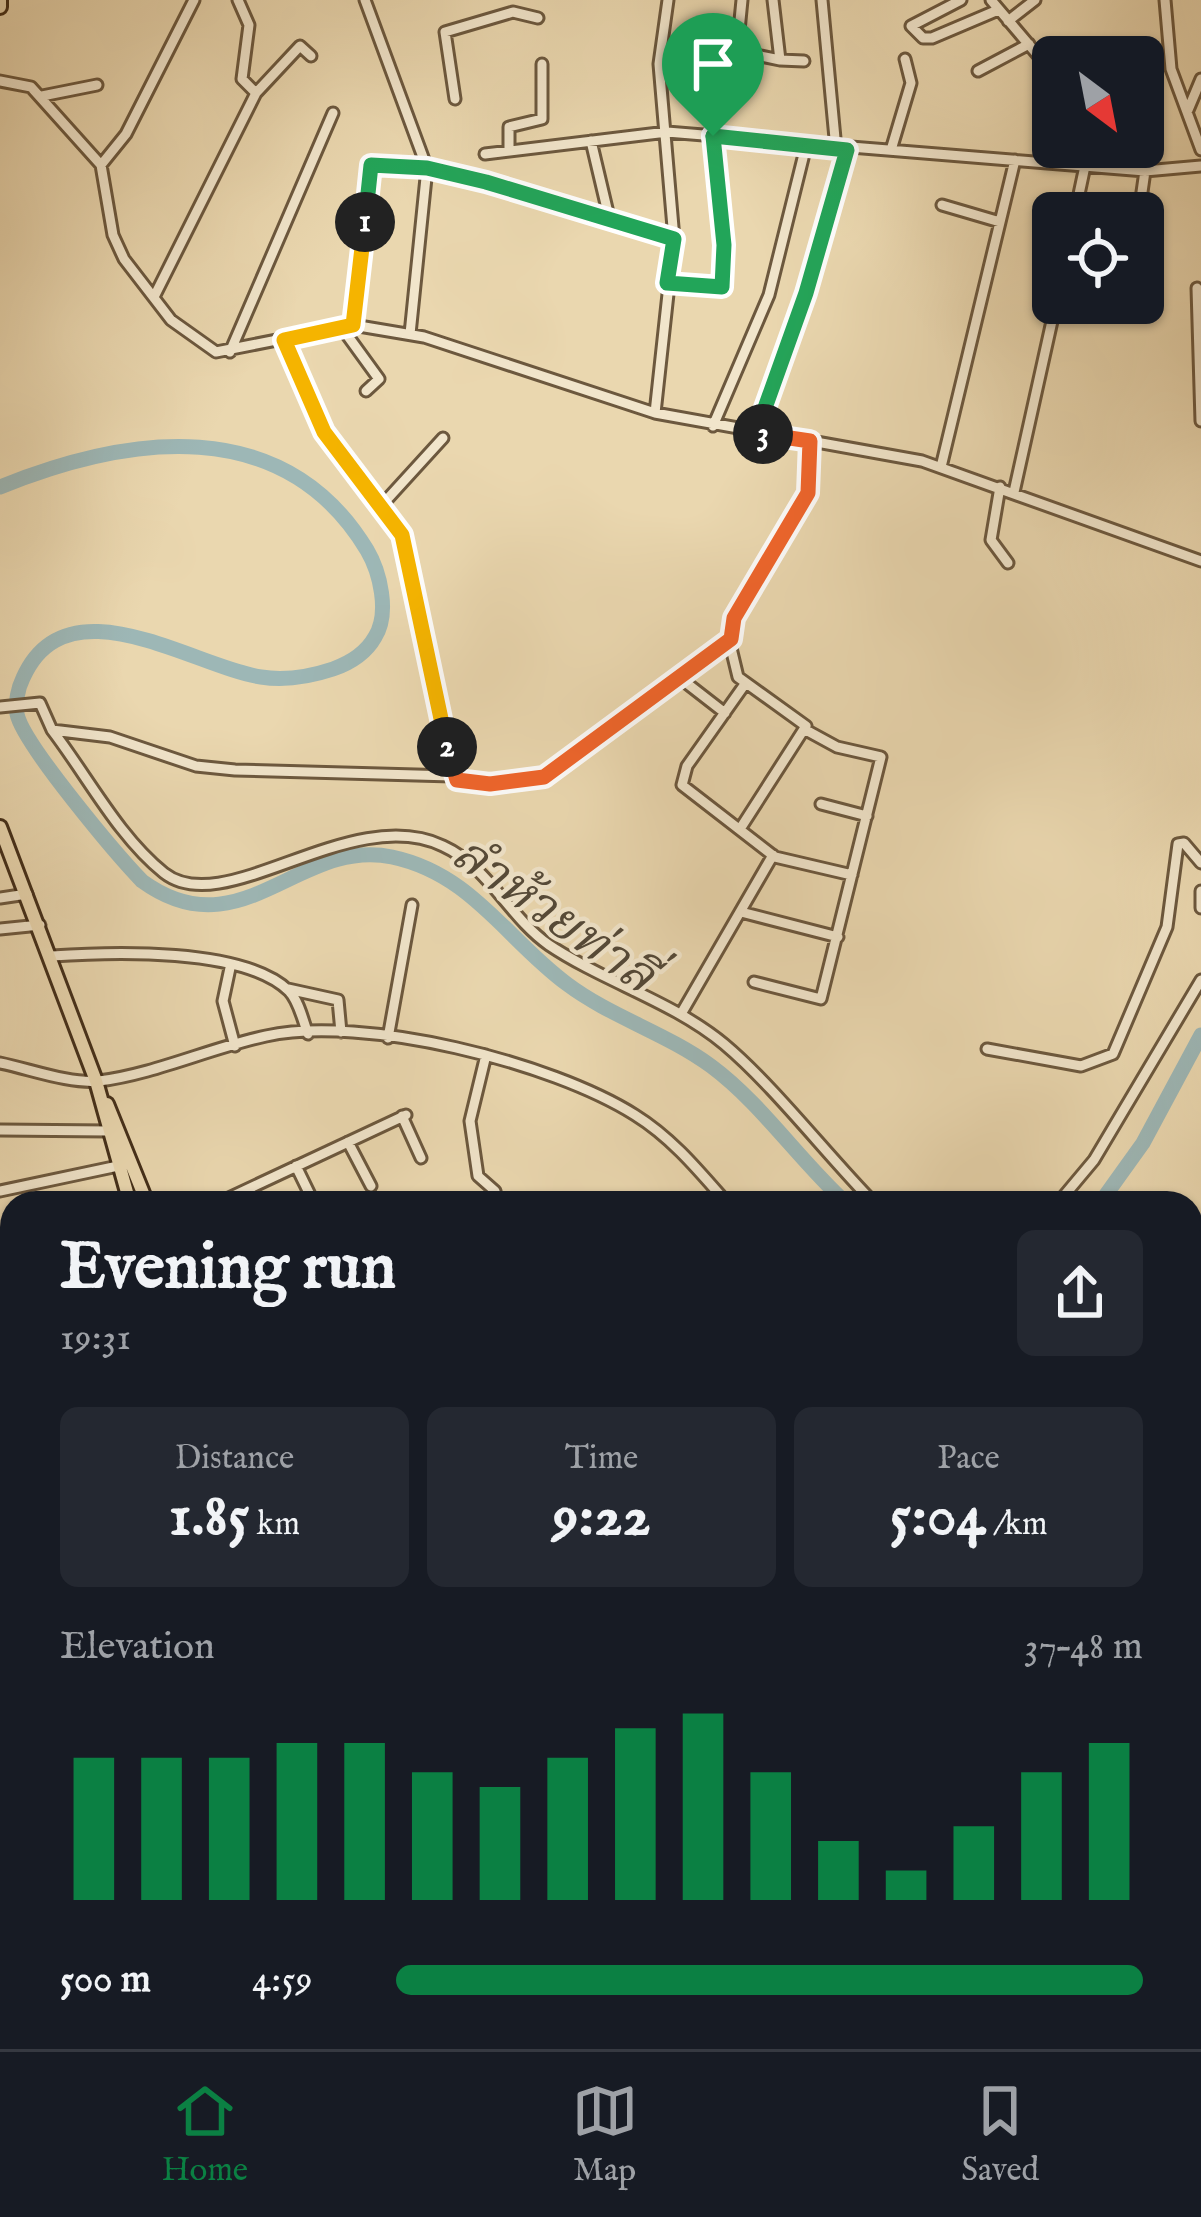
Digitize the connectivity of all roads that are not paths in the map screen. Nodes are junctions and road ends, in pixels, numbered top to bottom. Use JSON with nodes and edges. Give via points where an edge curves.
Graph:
{"nodes":[{"id":1,"x":194,"y":0,"type":"edge"},
{"id":2,"x":238,"y":0,"type":"edge"},
{"id":3,"x":365,"y":0,"type":"edge"},
{"id":4,"x":668,"y":0,"type":"edge"},
{"id":5,"x":742,"y":0,"type":"edge"},
{"id":6,"x":773,"y":0,"type":"edge"},
{"id":7,"x":822,"y":0,"type":"edge"},
{"id":8,"x":961,"y":0,"type":"edge"},
{"id":9,"x":1035,"y":0,"type":"edge"},
{"id":10,"x":1166,"y":0,"type":"edge"},
{"id":11,"x":995,"y":5,"type":"edge"},
{"id":12,"x":538,"y":19,"type":"dead end"},
{"id":13,"x":1009,"y":21,"type":"junction"},
{"id":14,"x":1029,"y":44,"type":"junction"},
{"id":15,"x":1032,"y":48,"type":"edge"},
{"id":16,"x":310,"y":56,"type":"dead end"},
{"id":17,"x":905,"y":59,"type":"dead end"},
{"id":18,"x":779,"y":60,"type":"junction"},
{"id":19,"x":804,"y":61,"type":"dead end"},
{"id":20,"x":542,"y":64,"type":"dead end"},
{"id":21,"x":978,"y":71,"type":"dead end"},
{"id":22,"x":1201,"y":79,"type":"edge"},
{"id":23,"x":0,"y":81,"type":"edge"},
{"id":24,"x":97,"y":85,"type":"dead end"},
{"id":25,"x":256,"y":93,"type":"junction"},
{"id":26,"x":42,"y":96,"type":"junction"},
{"id":27,"x":455,"y":99,"type":"dead end"},
{"id":28,"x":1188,"y":110,"type":"junction"},
{"id":29,"x":334,"y":113,"type":"dead end"},
{"id":30,"x":668,"y":131,"type":"junction"},
{"id":31,"x":713,"y":136,"type":"junction"},
{"id":32,"x":591,"y":141,"type":"junction"},
{"id":33,"x":806,"y":146,"type":"junction"},
{"id":34,"x":842,"y":150,"type":"junction"},
{"id":35,"x":891,"y":150,"type":"junction"},
{"id":36,"x":1201,"y":150,"type":"edge"},
{"id":37,"x":508,"y":151,"type":"junction"},
{"id":38,"x":485,"y":154,"type":"dead end"},
{"id":39,"x":1016,"y":160,"type":"junction"},
{"id":40,"x":1032,"y":161,"type":"edge"},
{"id":41,"x":101,"y":166,"type":"junction"},
{"id":42,"x":1201,"y":166,"type":"edge"},
{"id":43,"x":427,"y":168,"type":"junction"},
{"id":44,"x":1109,"y":168,"type":"edge"},
{"id":45,"x":1145,"y":171,"type":"junction"},
{"id":46,"x":1142,"y":192,"type":"edge"},
{"id":47,"x":942,"y":206,"type":"dead end"},
{"id":48,"x":609,"y":218,"type":"junction"},
{"id":49,"x":1000,"y":222,"type":"junction"},
{"id":50,"x":674,"y":239,"type":"junction"},
{"id":51,"x":667,"y":283,"type":"junction"},
{"id":52,"x":1197,"y":288,"type":"dead end"},
{"id":53,"x":154,"y":297,"type":"junction"},
{"id":54,"x":1051,"y":324,"type":"edge"},
{"id":55,"x":347,"y":327,"type":"junction"},
{"id":56,"x":410,"y":334,"type":"junction"},
{"id":57,"x":284,"y":340,"type":"junction"},
{"id":58,"x":230,"y":352,"type":"junction"},
{"id":59,"x":366,"y":391,"type":"dead end"},
{"id":60,"x":656,"y":412,"type":"junction"},
{"id":61,"x":1201,"y":421,"type":"edge"},
{"id":62,"x":713,"y":426,"type":"junction"},
{"id":63,"x":756,"y":433,"type":"junction"},
{"id":64,"x":443,"y":438,"type":"dead end"},
{"id":65,"x":810,"y":441,"type":"junction"},
{"id":66,"x":941,"y":467,"type":"junction"},
{"id":67,"x":1000,"y":488,"type":"junction"},
{"id":68,"x":1013,"y":492,"type":"junction"},
{"id":69,"x":381,"y":506,"type":"junction"},
{"id":70,"x":1201,"y":561,"type":"edge"},
{"id":71,"x":1008,"y":563,"type":"dead end"},
{"id":72,"x":731,"y":639,"type":"junction"},
{"id":73,"x":680,"y":678,"type":"junction"},
{"id":74,"x":745,"y":684,"type":"junction"},
{"id":75,"x":0,"y":707,"type":"edge"},
{"id":76,"x":725,"y":712,"type":"junction"},
{"id":77,"x":804,"y":729,"type":"junction"},
{"id":78,"x":52,"y":730,"type":"junction"},
{"id":79,"x":452,"y":776,"type":"junction"},
{"id":80,"x":821,"y":804,"type":"dead end"},
{"id":81,"x":867,"y":816,"type":"junction"},
{"id":82,"x":0,"y":826,"type":"edge"},
{"id":83,"x":740,"y":829,"type":"junction"},
{"id":84,"x":773,"y":855,"type":"junction"},
{"id":85,"x":1201,"y":863,"type":"edge"},
{"id":86,"x":851,"y":875,"type":"junction"},
{"id":87,"x":1201,"y":891,"type":"edge"},
{"id":88,"x":27,"y":894,"type":"junction"},
{"id":89,"x":0,"y":898,"type":"edge"},
{"id":90,"x":412,"y":904,"type":"dead end"},
{"id":91,"x":1201,"y":908,"type":"edge"},
{"id":92,"x":741,"y":912,"type":"junction"},
{"id":93,"x":40,"y":925,"type":"junction"},
{"id":94,"x":0,"y":929,"type":"edge"},
{"id":95,"x":838,"y":937,"type":"junction"},
{"id":96,"x":52,"y":956,"type":"junction"},
{"id":97,"x":230,"y":968,"type":"junction"},
{"id":98,"x":1201,"y":980,"type":"edge"},
{"id":99,"x":754,"y":982,"type":"dead end"},
{"id":100,"x":287,"y":989,"type":"junction"},
{"id":101,"x":681,"y":1014,"type":"junction"},
{"id":102,"x":341,"y":1032,"type":"junction"},
{"id":103,"x":308,"y":1034,"type":"junction"},
{"id":104,"x":388,"y":1038,"type":"junction"},
{"id":105,"x":235,"y":1046,"type":"junction"},
{"id":106,"x":987,"y":1049,"type":"dead end"},
{"id":107,"x":486,"y":1055,"type":"junction"},
{"id":108,"x":0,"y":1063,"type":"edge"},
{"id":109,"x":96,"y":1081,"type":"junction"},
{"id":110,"x":0,"y":1130,"type":"edge"},
{"id":111,"x":108,"y":1131,"type":"junction"},
{"id":112,"x":348,"y":1142,"type":"junction"},
{"id":113,"x":421,"y":1158,"type":"dead end"},
{"id":114,"x":118,"y":1166,"type":"junction"},
{"id":115,"x":296,"y":1166,"type":"junction"},
{"id":116,"x":371,"y":1186,"type":"dead end"},
{"id":117,"x":0,"y":1191,"type":"edge"},
{"id":118,"x":126,"y":1191,"type":"edge"},
{"id":119,"x":142,"y":1191,"type":"edge"},
{"id":120,"x":243,"y":1191,"type":"edge"},
{"id":121,"x":308,"y":1191,"type":"edge"},
{"id":122,"x":495,"y":1191,"type":"edge"},
{"id":123,"x":716,"y":1191,"type":"edge"},
{"id":124,"x":863,"y":1191,"type":"edge"},
{"id":125,"x":1068,"y":1191,"type":"edge"}],
"edges":[{"from":1,"to":41,"type":"street","via":[[126,134]]},
{"from":2,"to":25,"type":"street","via":[[249,25],[242,79]]},
{"from":3,"to":43,"type":"street"},
{"from":4,"to":30,"type":"street","via":[[659,64]]},
{"from":5,"to":18,"type":"street","via":[[737,51]]},
{"from":6,"to":18,"type":"street"},
{"from":7,"to":34,"type":"street"},
{"from":8,"to":11,"type":"street","via":[[911,26],[932,38]]},
{"from":9,"to":13,"type":"street"},
{"from":10,"to":28,"type":"street","via":[[1171,69]]},
{"from":11,"to":13,"type":"street"},
{"from":12,"to":27,"type":"street","via":[[513,12],[445,32]]},
{"from":13,"to":14,"type":"street"},
{"from":14,"to":15,"type":"street"},
{"from":14,"to":21,"type":"street"},
{"from":16,"to":25,"type":"street","via":[[300,46]]},
{"from":17,"to":35,"type":"street","via":[[910,83]]},
{"from":18,"to":19,"type":"street"},
{"from":20,"to":37,"type":"street","via":[[542,118],[509,128]]},
{"from":22,"to":28,"type":"street"},
{"from":23,"to":26,"type":"street"},
{"from":24,"to":26,"type":"street"},
{"from":25,"to":53,"type":"street"},
{"from":26,"to":41,"type":"street"},
{"from":28,"to":36,"type":"street"},
{"from":29,"to":58,"type":"street"},
{"from":30,"to":31,"type":"street"},
{"from":30,"to":32,"type":"street"},
{"from":30,"to":50,"type":"street"},
{"from":31,"to":33,"type":"street"},
{"from":31,"to":51,"type":"street","via":[[722,287]]},
{"from":32,"to":37,"type":"street"},
{"from":32,"to":48,"type":"street"},
{"from":33,"to":34,"type":"street"},
{"from":33,"to":62,"type":"street","via":[[770,295]]},
{"from":34,"to":35,"type":"street"},
{"from":34,"to":63,"type":"street","via":[[806,293]]},
{"from":35,"to":39,"type":"street"},
{"from":37,"to":38,"type":"street"},
{"from":39,"to":40,"type":"street"},
{"from":39,"to":49,"type":"street"},
{"from":41,"to":53,"type":"street","via":[[113,236]]},
{"from":42,"to":45,"type":"street"},
{"from":43,"to":48,"type":"street"},
{"from":43,"to":55,"type":"street","via":[[371,165]]},
{"from":43,"to":56,"type":"street"},
{"from":44,"to":45,"type":"street"},
{"from":45,"to":46,"type":"street"},
{"from":47,"to":49,"type":"street"},
{"from":48,"to":50,"type":"street"},
{"from":49,"to":66,"type":"street"},
{"from":50,"to":51,"type":"street"},
{"from":51,"to":60,"type":"street"},
{"from":52,"to":61,"type":"street"},
{"from":53,"to":58,"type":"street","via":[[195,342]]},
{"from":54,"to":68,"type":"street"},
{"from":55,"to":56,"type":"street"},
{"from":55,"to":57,"type":"street"},
{"from":55,"to":59,"type":"street","via":[[379,379]]},
{"from":56,"to":60,"type":"street"},
{"from":57,"to":58,"type":"street"},
{"from":57,"to":69,"type":"street","via":[[324,432]]},
{"from":60,"to":62,"type":"street"},
{"from":62,"to":63,"type":"street"},
{"from":63,"to":65,"type":"street"},
{"from":64,"to":69,"type":"street"},
{"from":65,"to":66,"type":"street"},
{"from":65,"to":72,"type":"street","via":[[808,493],[734,618]]},
{"from":66,"to":67,"type":"street"},
{"from":67,"to":68,"type":"street"},
{"from":67,"to":71,"type":"street","via":[[991,540]]},
{"from":68,"to":70,"type":"street"},
{"from":69,"to":79,"type":"street","via":[[409,552]]},
{"from":72,"to":73,"type":"street"},
{"from":72,"to":74,"type":"street"},
{"from":73,"to":76,"type":"street"},
{"from":73,"to":79,"type":"street","via":[[544,777],[490,784]]},
{"from":74,"to":76,"type":"street"},
{"from":74,"to":77,"type":"street"},
{"from":75,"to":78,"type":"street","via":[[40,704]]},
{"from":76,"to":83,"type":"street","via":[[681,780]]},
{"from":77,"to":81,"type":"street","via":[[881,757]]},
{"from":77,"to":83,"type":"street"},
{"from":78,"to":79,"type":"street","via":[[110,737],[196,766]]},
{"from":78,"to":101,"type":"street","via":[[131,842],[184,884],[230,882],[346,842],[422,838],[472,862],[545,942]]},
{"from":80,"to":81,"type":"street"},
{"from":81,"to":86,"type":"street"},
{"from":82,"to":88,"type":"main road"},
{"from":83,"to":84,"type":"street"},
{"from":84,"to":86,"type":"street"},
{"from":84,"to":92,"type":"street"},
{"from":85,"to":106,"type":"street","via":[[1178,844],[1167,927],[1113,1054],[1081,1066]]},
{"from":86,"to":95,"type":"street"},
{"from":87,"to":91,"type":"street"},
{"from":88,"to":89,"type":"street"},
{"from":88,"to":93,"type":"main road"},
{"from":90,"to":104,"type":"street"},
{"from":92,"to":95,"type":"street"},
{"from":92,"to":101,"type":"street"},
{"from":93,"to":94,"type":"street"},
{"from":93,"to":96,"type":"main road"},
{"from":95,"to":99,"type":"street","via":[[821,999]]},
{"from":96,"to":97,"type":"street","via":[[136,950]]},
{"from":96,"to":109,"type":"main road"},
{"from":97,"to":100,"type":"street"},
{"from":97,"to":105,"type":"street","via":[[223,1001]]},
{"from":98,"to":125,"type":"street"},
{"from":100,"to":102,"type":"street","via":[[338,1000]]},
{"from":100,"to":103,"type":"street"},
{"from":101,"to":124,"type":"street","via":[[725,1045]]},
{"from":102,"to":103,"type":"street"},
{"from":102,"to":104,"type":"street"},
{"from":103,"to":105,"type":"street"},
{"from":104,"to":107,"type":"street"},
{"from":105,"to":109,"type":"street"},
{"from":107,"to":122,"type":"street","via":[[470,1121],[478,1176]]},
{"from":107,"to":123,"type":"street","via":[[582,1087],[637,1116]]},
{"from":108,"to":109,"type":"street"},
{"from":109,"to":111,"type":"main road"},
{"from":109,"to":119,"type":"main road"},
{"from":110,"to":111,"type":"street"},
{"from":111,"to":114,"type":"main road"},
{"from":112,"to":113,"type":"street","via":[[404,1115]]},
{"from":112,"to":115,"type":"street"},
{"from":112,"to":116,"type":"street"},
{"from":114,"to":117,"type":"street"},
{"from":114,"to":118,"type":"main road"},
{"from":115,"to":120,"type":"street"},
{"from":115,"to":121,"type":"street"}]}
